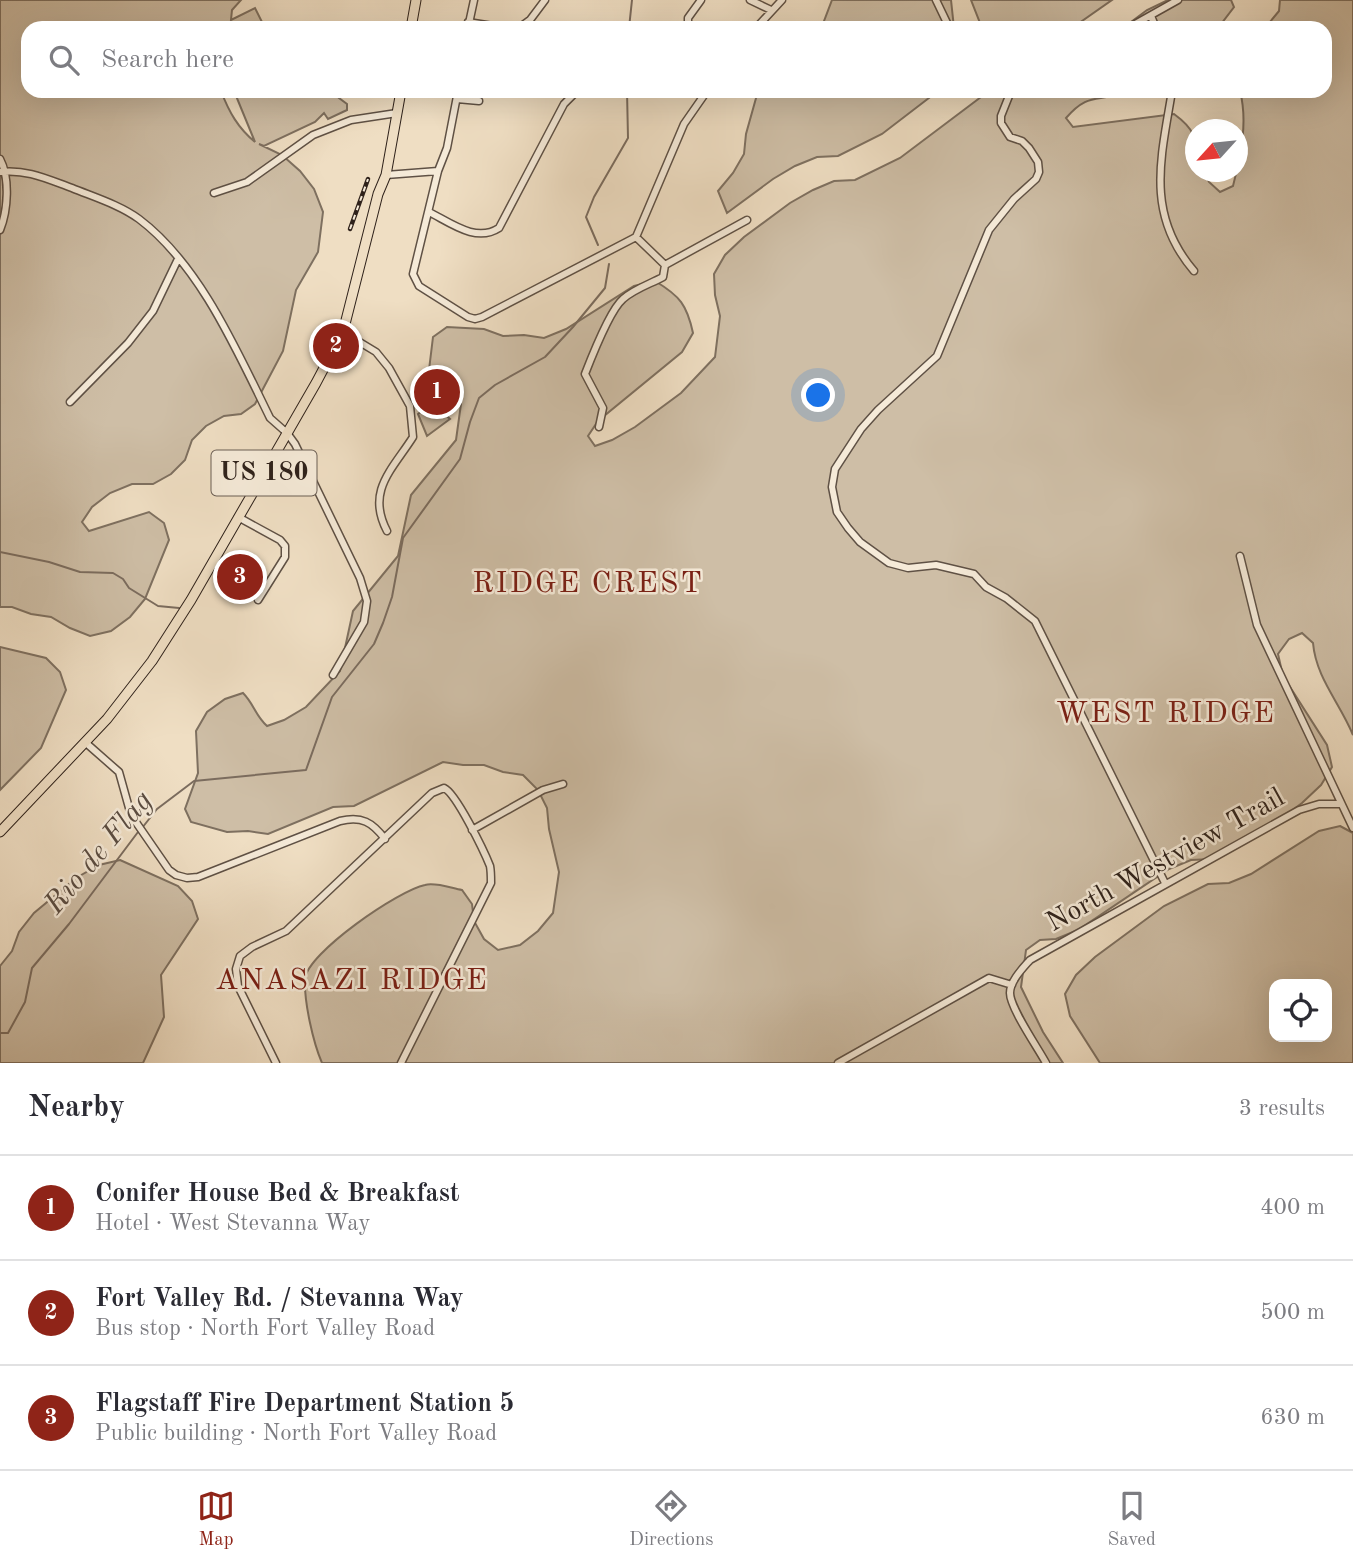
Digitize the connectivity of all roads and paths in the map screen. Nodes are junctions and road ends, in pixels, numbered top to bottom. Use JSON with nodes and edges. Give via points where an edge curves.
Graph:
{"nodes":[{"id":1,"x":416,"y":0,"type":"edge"},
{"id":2,"x":474,"y":0,"type":"edge"},
{"id":3,"x":545,"y":0,"type":"edge"},
{"id":4,"x":701,"y":0,"type":"edge"},
{"id":5,"x":750,"y":0,"type":"edge"},
{"id":6,"x":782,"y":0,"type":"edge"},
{"id":7,"x":936,"y":0,"type":"edge"},
{"id":8,"x":1178,"y":0,"type":"edge"},
{"id":9,"x":771,"y":10,"type":"junction"},
{"id":10,"x":1151,"y":16,"type":"junction"},
{"id":11,"x":412,"y":21,"type":"edge"},
{"id":12,"x":469,"y":21,"type":"edge"},
{"id":13,"x":529,"y":21,"type":"edge"},
{"id":14,"x":688,"y":21,"type":"edge"},
{"id":15,"x":762,"y":21,"type":"edge"},
{"id":16,"x":946,"y":21,"type":"edge"},
{"id":17,"x":1141,"y":21,"type":"edge"},
{"id":18,"x":1153,"y":21,"type":"edge"},
{"id":19,"x":400,"y":98,"type":"edge"},
{"id":20,"x":456,"y":98,"type":"edge"},
{"id":21,"x":468,"y":98,"type":"edge"},
{"id":22,"x":570,"y":98,"type":"edge"},
{"id":23,"x":702,"y":98,"type":"edge"},
{"id":24,"x":1004,"y":98,"type":"edge"},
{"id":25,"x":1171,"y":98,"type":"edge"},
{"id":26,"x":479,"y":101,"type":"dead end"},
{"id":27,"x":397,"y":113,"type":"junction"},
{"id":28,"x":0,"y":159,"type":"edge"},
{"id":29,"x":438,"y":171,"type":"junction"},
{"id":30,"x":3,"y":172,"type":"edge"},
{"id":31,"x":386,"y":175,"type":"junction"},
{"id":32,"x":214,"y":193,"type":"dead end"},
{"id":33,"x":429,"y":212,"type":"junction"},
{"id":34,"x":747,"y":220,"type":"dead end"},
{"id":35,"x":0,"y":230,"type":"edge"},
{"id":36,"x":636,"y":237,"type":"junction"},
{"id":37,"x":178,"y":260,"type":"junction"},
{"id":38,"x":665,"y":265,"type":"junction"},
{"id":39,"x":1194,"y":271,"type":"dead end"},
{"id":40,"x":343,"y":332,"type":"junction"},
{"id":41,"x":70,"y":402,"type":"dead end"},
{"id":42,"x":599,"y":427,"type":"dead end"},
{"id":43,"x":287,"y":433,"type":"junction"},
{"id":44,"x":238,"y":517,"type":"junction"},
{"id":45,"x":387,"y":531,"type":"dead end"},
{"id":46,"x":1240,"y":556,"type":"dead end"},
{"id":47,"x":258,"y":600,"type":"dead end"},
{"id":48,"x":333,"y":675,"type":"dead end"},
{"id":49,"x":86,"y":743,"type":"junction"},
{"id":50,"x":563,"y":784,"type":"dead end"},
{"id":51,"x":1340,"y":804,"type":"junction"},
{"id":52,"x":1353,"y":828,"type":"edge"},
{"id":53,"x":472,"y":830,"type":"junction"},
{"id":54,"x":0,"y":832,"type":"edge"},
{"id":55,"x":385,"y":839,"type":"junction"},
{"id":56,"x":1165,"y":883,"type":"junction"},
{"id":57,"x":1013,"y":985,"type":"junction"},
{"id":58,"x":275,"y":1061,"type":"edge"},
{"id":59,"x":267,"y":1063,"type":"edge"},
{"id":60,"x":401,"y":1063,"type":"edge"},
{"id":61,"x":838,"y":1063,"type":"edge"},
{"id":62,"x":1046,"y":1063,"type":"edge"}],
"edges":[{"from":1,"to":11,"type":"main road"},
{"from":2,"to":12,"type":"street"},
{"from":3,"to":13,"type":"street"},
{"from":4,"to":14,"type":"street"},
{"from":5,"to":9,"type":"street"},
{"from":6,"to":9,"type":"street"},
{"from":7,"to":16,"type":"street"},
{"from":8,"to":10,"type":"street"},
{"from":9,"to":15,"type":"street"},
{"from":10,"to":17,"type":"street"},
{"from":10,"to":18,"type":"street"},
{"from":19,"to":27,"type":"main road","number":"US 180"},
{"from":20,"to":29,"type":"street"},
{"from":21,"to":26,"type":"street"},
{"from":22,"to":33,"type":"street","via":[[499,228],[475,234]]},
{"from":23,"to":36,"type":"street","via":[[684,124]]},
{"from":24,"to":56,"type":"street","via":[[1001,123],[1010,137],[1029,148],[1039,172],[989,230],[937,356],[878,410],[835,469],[834,500],[837,512],[860,542],[889,563],[908,568],[936,565],[974,574],[1035,621]]},
{"from":25,"to":39,"type":"street","via":[[1159,184],[1171,236]]},
{"from":27,"to":31,"type":"main road","number":"US 180"},
{"from":27,"to":32,"type":"street","via":[[351,120],[313,135],[247,182]]},
{"from":28,"to":30,"type":"street"},
{"from":29,"to":31,"type":"street"},
{"from":29,"to":33,"type":"street"},
{"from":30,"to":35,"type":"street"},
{"from":30,"to":37,"type":"street","via":[[31,172],[138,218]]},
{"from":31,"to":40,"type":"main road","number":"US 180"},
{"from":33,"to":36,"type":"street","via":[[413,274],[419,286],[475,319]]},
{"from":34,"to":38,"type":"street"},
{"from":36,"to":38,"type":"street"},
{"from":37,"to":41,"type":"street","via":[[153,311]]},
{"from":37,"to":43,"type":"street","via":[[207,295],[270,418]]},
{"from":38,"to":42,"type":"street","via":[[663,277],[621,300],[585,374],[603,408]]},
{"from":40,"to":43,"type":"main road","number":"US 180"},
{"from":40,"to":45,"type":"street","via":[[376,352],[410,406],[413,437],[380,487],[379,516]]},
{"from":43,"to":44,"type":"main road","number":"US 180"},
{"from":43,"to":48,"type":"street","via":[[368,601],[364,622]]},
{"from":44,"to":47,"type":"street","via":[[285,545],[285,557]]},
{"from":44,"to":49,"type":"main road","number":"US 180","via":[[152,661]]},
{"from":46,"to":51,"type":"street","via":[[1253,616]]},
{"from":49,"to":54,"type":"main road","number":"US 180"},
{"from":49,"to":55,"type":"street","via":[[120,772],[131,815],[176,875],[198,877],[353,818],[365,819]]},
{"from":50,"to":53,"type":"street","via":[[543,790]]},
{"from":51,"to":52,"type":"street"},
{"from":51,"to":56,"type":"street","name":"North Westview Trail","via":[[1299,810]]},
{"from":53,"to":55,"type":"street","via":[[451,791],[444,788],[432,793]]},
{"from":53,"to":60,"type":"street","via":[[490,866],[491,883]]},
{"from":55,"to":58,"type":"street","via":[[286,931],[246,951],[237,963],[238,986]]},
{"from":56,"to":57,"type":"street","name":"North Westview Trail","via":[[1030,960]]},
{"from":57,"to":61,"type":"street","via":[[989,978]]},
{"from":57,"to":62,"type":"street","via":[[1012,1003]]},
{"from":58,"to":59,"type":"street"}]}
